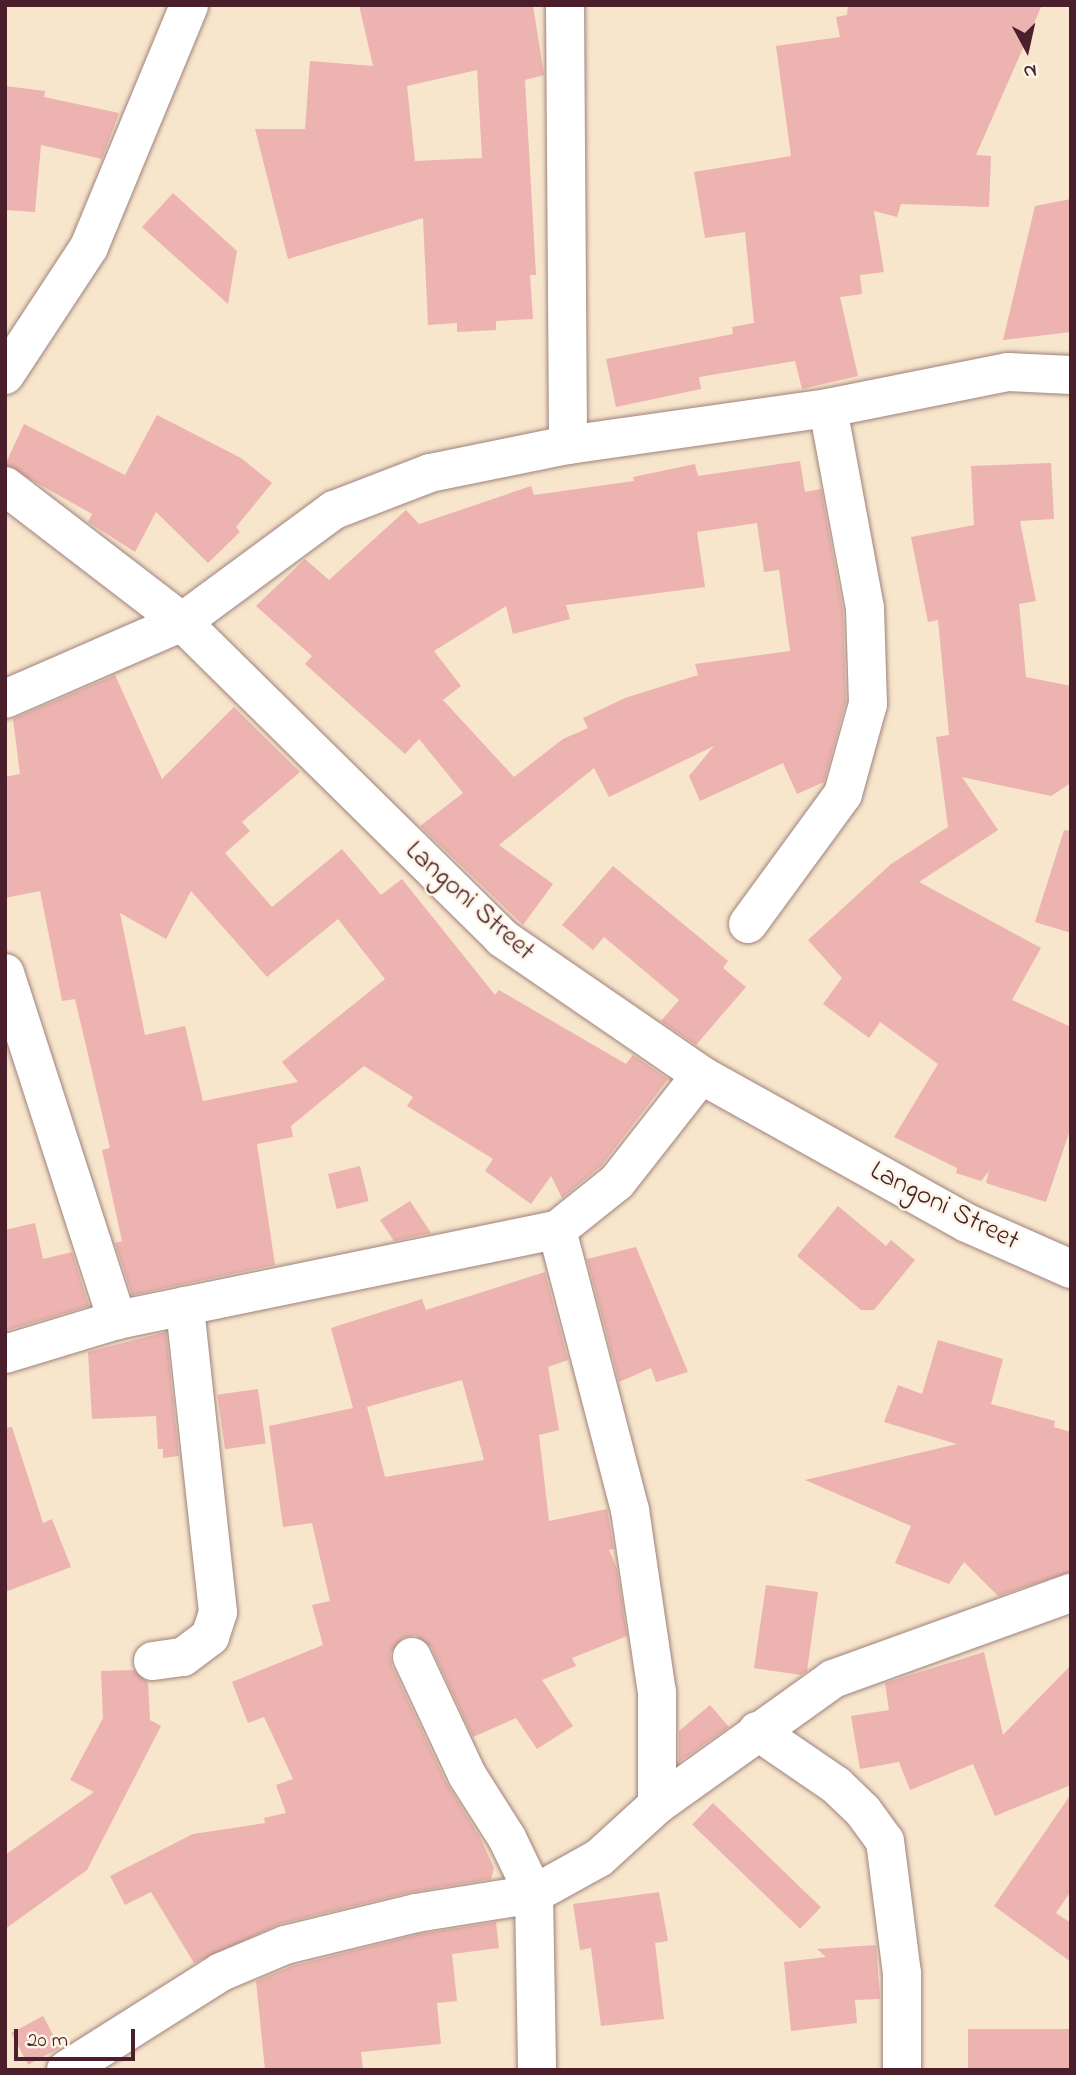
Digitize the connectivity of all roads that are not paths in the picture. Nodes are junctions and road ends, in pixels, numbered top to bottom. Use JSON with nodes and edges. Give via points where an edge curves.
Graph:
{"nodes":[{"id":1,"x":189,"y":5,"type":"edge"},
{"id":2,"x":565,"y":5,"type":"edge"},
{"id":3,"x":5,"y":375,"type":"edge"},
{"id":4,"x":1071,"y":375,"type":"edge"},
{"id":5,"x":828,"y":408,"type":"junction"},
{"id":6,"x":568,"y":445,"type":"junction"},
{"id":7,"x":5,"y":486,"type":"edge"},
{"id":8,"x":182,"y":622,"type":"junction"},
{"id":9,"x":5,"y":699,"type":"edge"},
{"id":10,"x":747,"y":924,"type":"dead end"},
{"id":11,"x":5,"y":973,"type":"edge"},
{"id":12,"x":701,"y":1075,"type":"junction"},
{"id":13,"x":557,"y":1230,"type":"junction"},
{"id":14,"x":1071,"y":1269,"type":"edge"},
{"id":15,"x":186,"y":1306,"type":"junction"},
{"id":16,"x":117,"y":1320,"type":"junction"},
{"id":17,"x":5,"y":1354,"type":"edge"},
{"id":18,"x":1071,"y":1593,"type":"edge"},
{"id":19,"x":412,"y":1657,"type":"dead end"},
{"id":20,"x":153,"y":1661,"type":"dead end"},
{"id":21,"x":757,"y":1731,"type":"junction"},
{"id":22,"x":657,"y":1805,"type":"junction"},
{"id":23,"x":534,"y":1894,"type":"junction"},
{"id":24,"x":66,"y":2070,"type":"edge"},
{"id":25,"x":537,"y":2070,"type":"edge"},
{"id":26,"x":902,"y":2070,"type":"edge"}],
"edges":[{"from":1,"to":3,"type":"street","via":[[89,247]]},
{"from":2,"to":6,"type":"street"},
{"from":4,"to":5,"type":"street","via":[[1008,372]]},
{"from":5,"to":6,"type":"street"},
{"from":5,"to":10,"type":"street","via":[[865,608],[867,704],[843,794]]},
{"from":6,"to":8,"type":"street","via":[[429,473],[334,510]]},
{"from":7,"to":8,"type":"street","name":"Langoni Street"},
{"from":8,"to":9,"type":"street"},
{"from":8,"to":12,"type":"street","name":"Langoni Street","via":[[502,938]]},
{"from":11,"to":16,"type":"street"},
{"from":12,"to":13,"type":"street","via":[[617,1182]]},
{"from":12,"to":14,"type":"street","name":"Langoni Street","via":[[967,1223]]},
{"from":13,"to":15,"type":"street"},
{"from":13,"to":22,"type":"street","via":[[630,1510],[657,1692]]},
{"from":15,"to":16,"type":"street"},
{"from":15,"to":20,"type":"street","via":[[218,1612],[210,1637],[201,1644],[183,1657]]},
{"from":16,"to":17,"type":"street"},
{"from":18,"to":21,"type":"street","via":[[833,1679]]},
{"from":19,"to":23,"type":"street","via":[[467,1775],[507,1838]]},
{"from":21,"to":22,"type":"street"},
{"from":21,"to":26,"type":"street","via":[[835,1785],[863,1811],[884,1841],[902,1973]]},
{"from":22,"to":23,"type":"street","via":[[599,1858]]},
{"from":23,"to":24,"type":"street","via":[[416,1913],[285,1945],[221,1972]]},
{"from":23,"to":25,"type":"street"}]}
